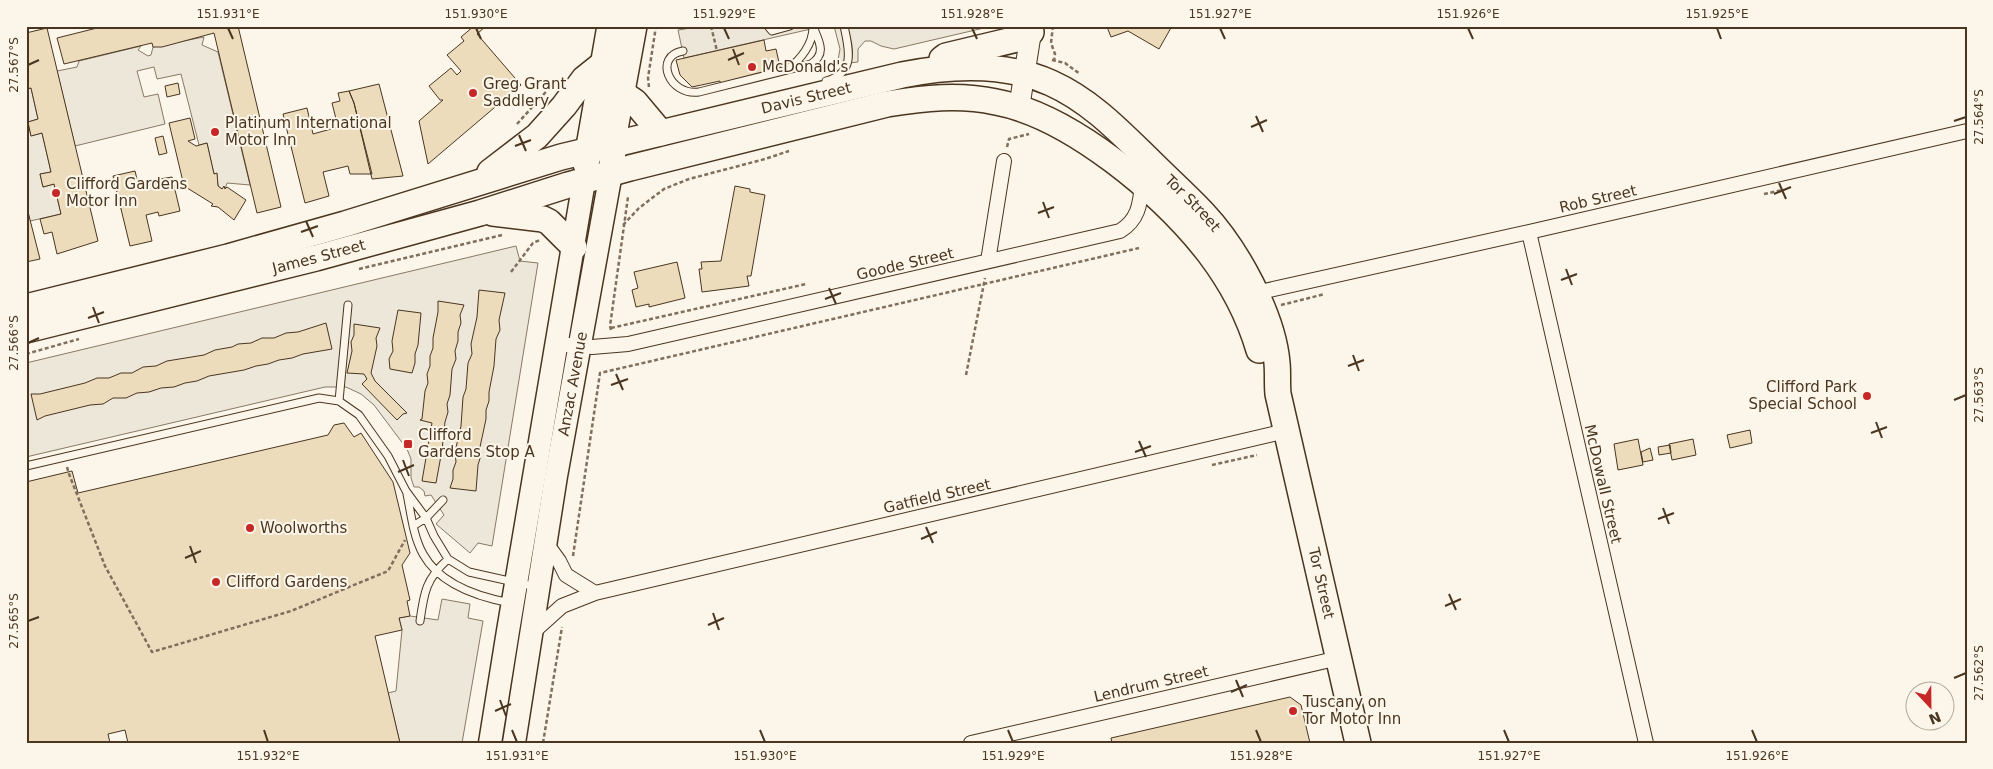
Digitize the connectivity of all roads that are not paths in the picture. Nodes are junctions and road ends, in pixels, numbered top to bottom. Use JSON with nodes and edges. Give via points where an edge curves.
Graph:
{"nodes":[{"id":1,"x":610,"y":26,"type":"edge"},
{"id":2,"x":634,"y":26,"type":"edge"},
{"id":3,"x":768,"y":26,"type":"edge"},
{"id":4,"x":790,"y":26,"type":"edge"},
{"id":5,"x":844,"y":26,"type":"edge"},
{"id":6,"x":814,"y":27,"type":"edge"},
{"id":7,"x":1039,"y":28,"type":"edge"},
{"id":8,"x":683,"y":51,"type":"dead end"},
{"id":9,"x":604,"y":62,"type":"junction"},
{"id":10,"x":926,"y":70,"type":"junction"},
{"id":11,"x":786,"y":71,"type":"junction"},
{"id":12,"x":1024,"y":75,"type":"junction"},
{"id":13,"x":816,"y":84,"type":"dead end"},
{"id":14,"x":622,"y":93,"type":"junction"},
{"id":15,"x":1020,"y":108,"type":"junction"},
{"id":16,"x":1967,"y":130,"type":"edge"},
{"id":17,"x":661,"y":133,"type":"junction"},
{"id":18,"x":614,"y":145,"type":"junction"},
{"id":19,"x":588,"y":150,"type":"junction"},
{"id":20,"x":1004,"y":161,"type":"road end"},
{"id":21,"x":611,"y":173,"type":"junction"},
{"id":22,"x":584,"y":181,"type":"junction"},
{"id":23,"x":476,"y":182,"type":"junction"},
{"id":24,"x":1142,"y":185,"type":"junction"},
{"id":25,"x":480,"y":212,"type":"junction"},
{"id":26,"x":1529,"y":232,"type":"junction"},
{"id":27,"x":574,"y":247,"type":"junction"},
{"id":28,"x":988,"y":262,"type":"junction"},
{"id":29,"x":1246,"y":295,"type":"junction"},
{"id":30,"x":348,"y":304,"type":"dead end"},
{"id":31,"x":26,"y":307,"type":"edge"},
{"id":32,"x":26,"y":330,"type":"edge"},
{"id":33,"x":556,"y":344,"type":"junction"},
{"id":34,"x":579,"y":346,"type":"junction"},
{"id":35,"x":339,"y":401,"type":"junction"},
{"id":36,"x":1286,"y":430,"type":"junction"},
{"id":37,"x":26,"y":466,"type":"edge"},
{"id":38,"x":406,"y":492,"type":"junction"},
{"id":39,"x":443,"y":500,"type":"dead end"},
{"id":40,"x":426,"y":518,"type":"junction"},
{"id":41,"x":412,"y":526,"type":"junction"},
{"id":42,"x":546,"y":543,"type":"junction"},
{"id":43,"x":448,"y":559,"type":"junction"},
{"id":44,"x":435,"y":570,"type":"junction"},
{"id":45,"x":595,"y":593,"type":"junction"},
{"id":46,"x":525,"y":598,"type":"junction"},
{"id":47,"x":420,"y":621,"type":"dead end"},
{"id":48,"x":532,"y":633,"type":"junction"},
{"id":49,"x":1339,"y":658,"type":"junction"},
{"id":50,"x":490,"y":743,"type":"edge"},
{"id":51,"x":514,"y":743,"type":"edge"},
{"id":52,"x":971,"y":743,"type":"edge"},
{"id":53,"x":1358,"y":743,"type":"edge"},
{"id":54,"x":1646,"y":743,"type":"edge"}],
"edges":[{"from":1,"to":9,"type":"highway","name":"Anzac Avenue"},
{"from":2,"to":14,"type":"highway","name":"Anzac Avenue"},
{"from":3,"to":4,"type":"lane","via":[[772,31]]},
{"from":5,"to":13,"type":"lane","via":[[850,51],[847,66],[834,78]]},
{"from":6,"to":11,"type":"lane","via":[[808,46]]},
{"from":6,"to":11,"type":"lane","via":[[822,45],[820,55],[811,64]]},
{"from":7,"to":10,"type":"highway","via":[[1012,40],[946,56]]},
{"from":7,"to":12,"type":"street"},
{"from":8,"to":11,"type":"lane","via":[[670,57],[667,68],[674,84],[689,93]]},
{"from":9,"to":19,"type":"highway","name":"Anzac Avenue"},
{"from":9,"to":23,"type":"highway","via":[[584,79],[537,136]]},
{"from":10,"to":12,"type":"highway","name":"Davis Street","via":[[981,67]]},
{"from":10,"to":17,"type":"highway","name":"Davis Street","via":[[800,95]]},
{"from":12,"to":15,"type":"street"},
{"from":12,"to":29,"type":"highway","name":"Tor Street","via":[[1050,83],[1110,122],[1203,213],[1230,248]]},
{"from":14,"to":17,"type":"highway","via":[[635,102]]},
{"from":14,"to":18,"type":"highway","name":"Anzac Avenue"},
{"from":15,"to":21,"type":"highway","name":"Davis Street","via":[[974,98],[927,98],[887,104]]},
{"from":15,"to":24,"type":"highway","name":"Tor Street","via":[[1070,132]]},
{"from":16,"to":26,"type":"street","name":"Rob Street"},
{"from":17,"to":18,"type":"highway","name":"Davis Street"},
{"from":18,"to":19,"type":"highway","name":"Davis Street"},
{"from":18,"to":21,"type":"highway","name":"Anzac Avenue"},
{"from":19,"to":22,"type":"highway","name":"Anzac Avenue"},
{"from":19,"to":23,"type":"highway","name":"James Street"},
{"from":20,"to":28,"type":"street"},
{"from":21,"to":22,"type":"highway","name":"James Street"},
{"from":21,"to":34,"type":"main road","name":"Anzac Avenue"},
{"from":22,"to":25,"type":"highway","name":"James Street"},
{"from":22,"to":27,"type":"main road","name":"Anzac Avenue"},
{"from":23,"to":31,"type":"highway","name":"James Street","via":[[228,257]]},
{"from":24,"to":28,"type":"street","name":"Goode Street","via":[[1138,213],[1129,226],[1120,231]]},
{"from":24,"to":29,"type":"highway","name":"Tor Street","via":[[1192,233]]},
{"from":25,"to":27,"type":"highway","via":[[535,216],[549,222]]},
{"from":25,"to":32,"type":"highway","name":"James Street","via":[[316,258]]},
{"from":26,"to":29,"type":"street","name":"Rob Street"},
{"from":26,"to":54,"type":"street","name":"McDowall Street"},
{"from":27,"to":33,"type":"main road","name":"Anzac Avenue"},
{"from":28,"to":34,"type":"street","name":"Goode Street","via":[[628,344],[603,348]]},
{"from":29,"to":36,"type":"highway","name":"Tor Street","via":[[1252,330],[1264,367],[1278,394]]},
{"from":30,"to":35,"type":"lane"},
{"from":33,"to":34,"type":"street","name":"Goode Street"},
{"from":33,"to":46,"type":"main road","name":"Anzac Avenue"},
{"from":34,"to":42,"type":"main road","name":"Anzac Avenue"},
{"from":35,"to":37,"type":"lane","via":[[319,398]]},
{"from":35,"to":38,"type":"lane","via":[[359,415],[388,456]]},
{"from":36,"to":45,"type":"street","name":"Gatfield Street"},
{"from":36,"to":49,"type":"highway","name":"Tor Street"},
{"from":38,"to":40,"type":"lane"},
{"from":38,"to":41,"type":"lane"},
{"from":39,"to":40,"type":"lane"},
{"from":40,"to":41,"type":"lane"},
{"from":40,"to":43,"type":"lane"},
{"from":41,"to":44,"type":"lane","via":[[422,553]]},
{"from":42,"to":45,"type":"street","via":[[566,575]]},
{"from":42,"to":46,"type":"main road","name":"Anzac Avenue"},
{"from":43,"to":44,"type":"lane"},
{"from":43,"to":46,"type":"lane"},
{"from":44,"to":46,"type":"lane","via":[[457,586],[479,596]]},
{"from":44,"to":47,"type":"lane","via":[[424,592]]},
{"from":45,"to":48,"type":"street","name":"Gatfield Street","via":[[562,606]]},
{"from":46,"to":48,"type":"main road","name":"Anzac Avenue"},
{"from":46,"to":50,"type":"main road","name":"Anzac Avenue"},
{"from":48,"to":51,"type":"main road","name":"Anzac Avenue"},
{"from":49,"to":52,"type":"street","name":"Lendrum Street"},
{"from":49,"to":53,"type":"highway","name":"Tor Street"}]}
